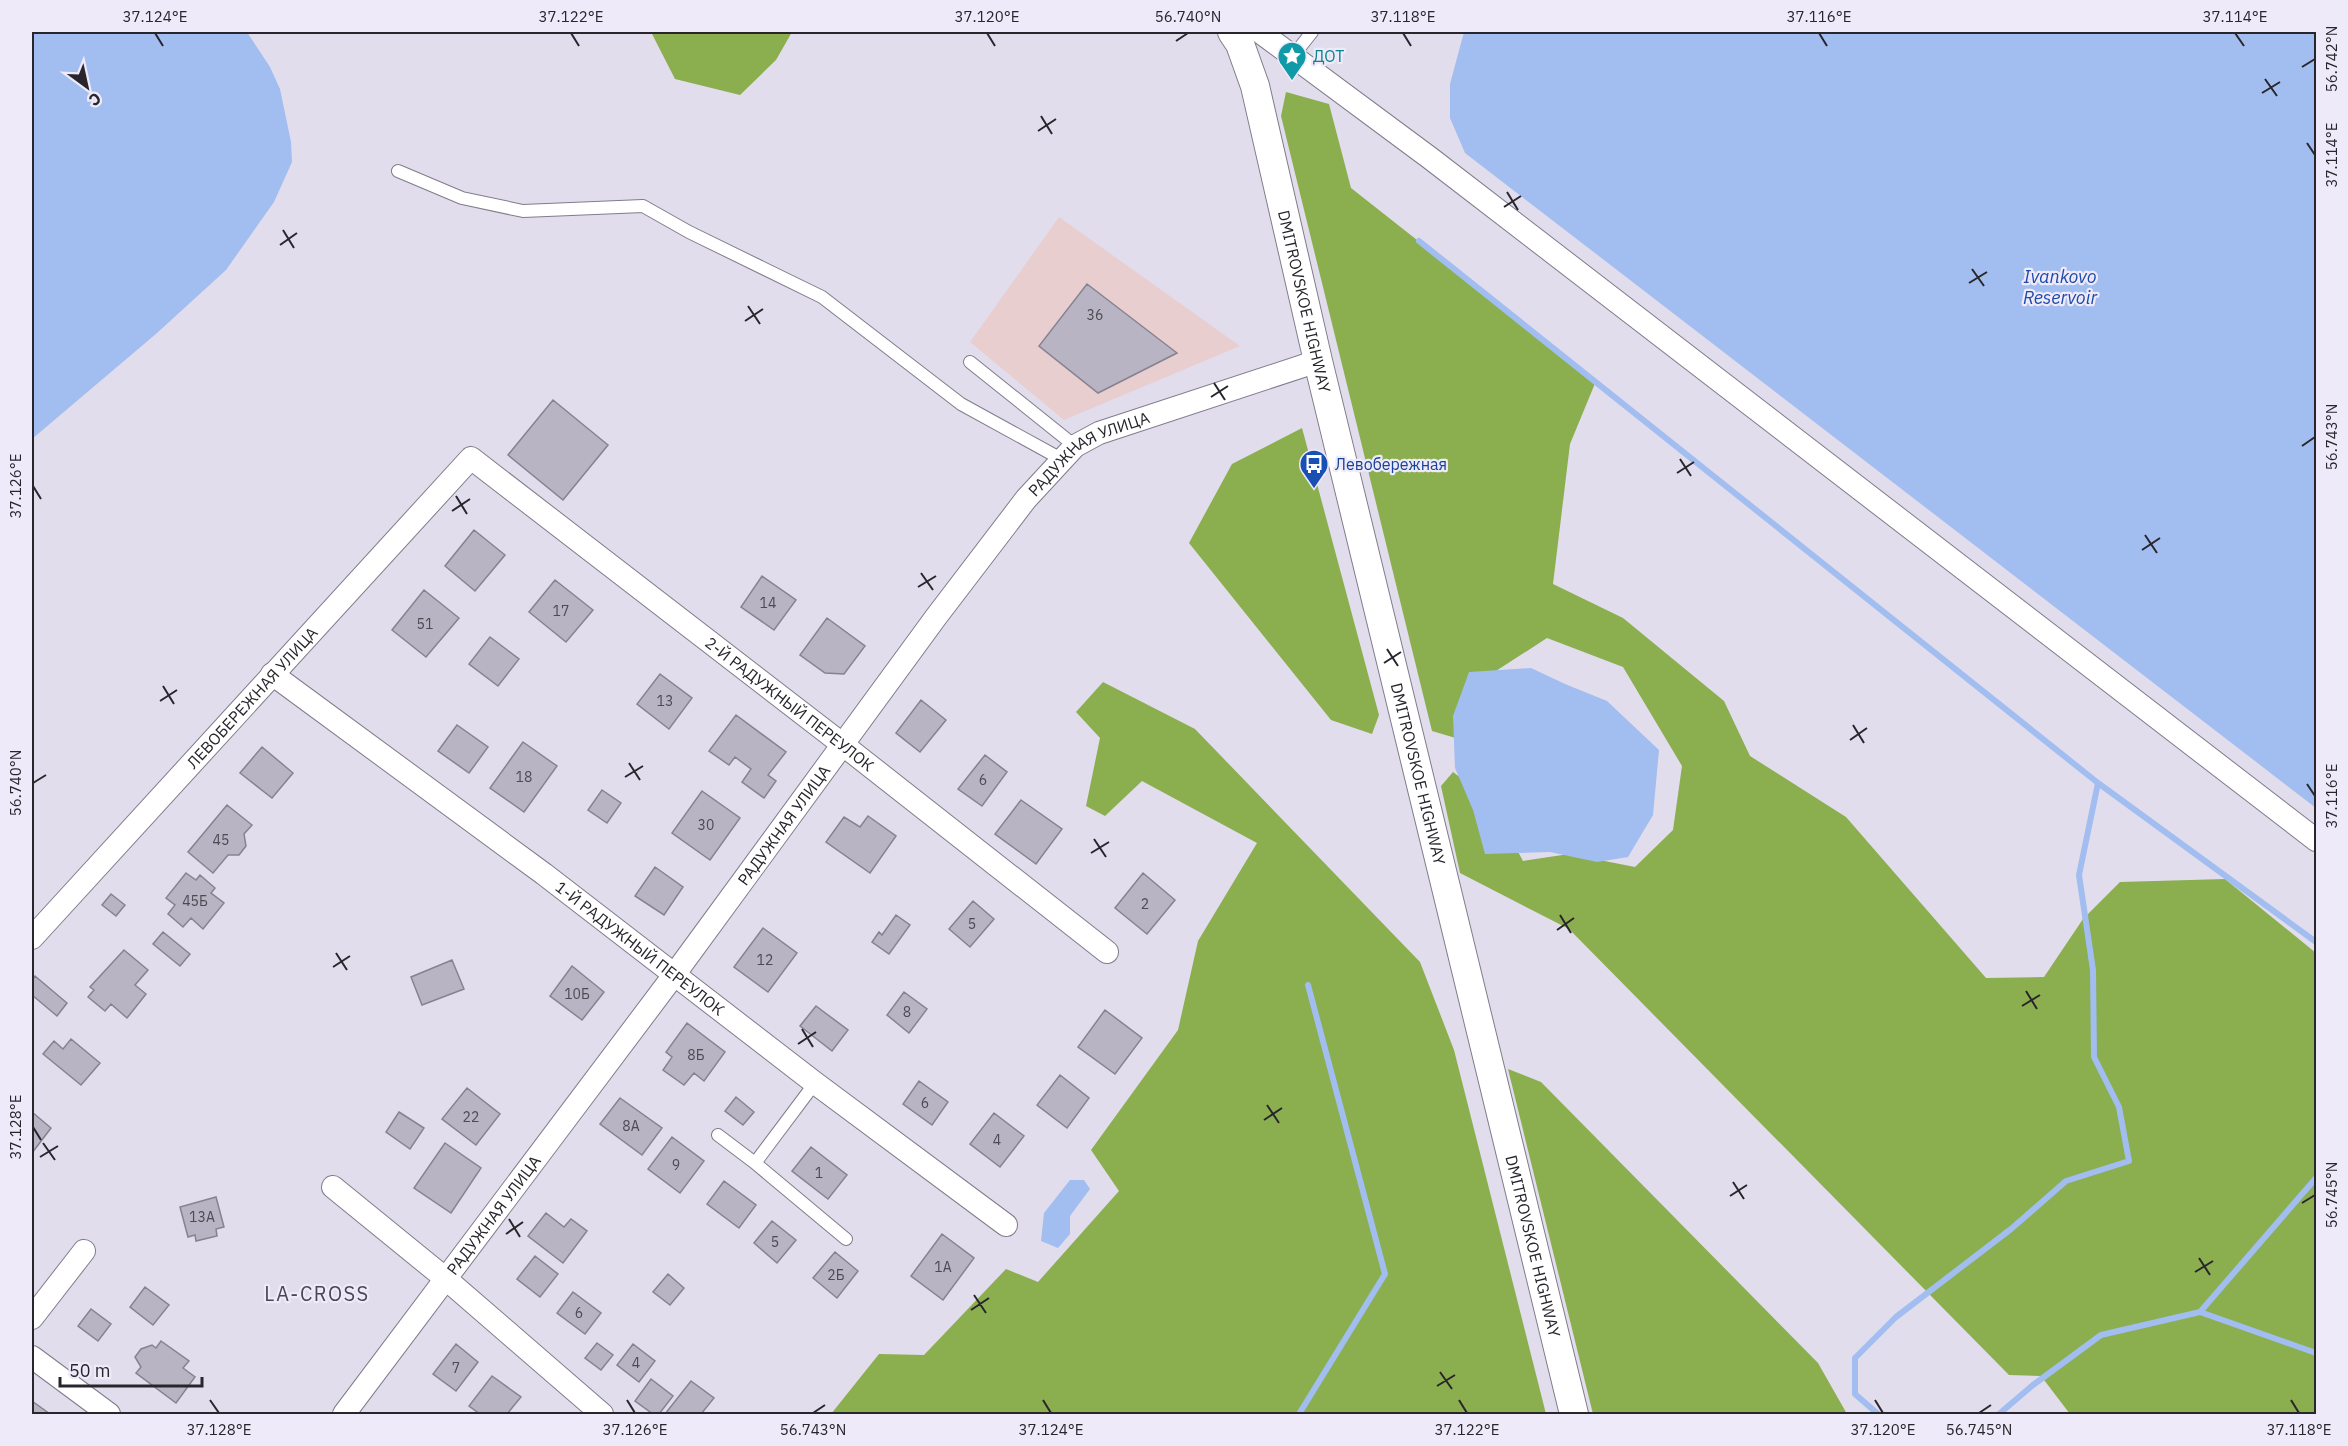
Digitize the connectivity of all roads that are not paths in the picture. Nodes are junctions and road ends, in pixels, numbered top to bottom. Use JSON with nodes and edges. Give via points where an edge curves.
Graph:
{"nodes":[{"id":1,"x":1232,"y":32,"type":"edge"},
{"id":2,"x":1260,"y":32,"type":"edge"},
{"id":3,"x":1312,"y":32,"type":"edge"},
{"id":4,"x":1293,"y":56,"type":"junction"},
{"id":5,"x":398,"y":171,"type":"dead end"},
{"id":6,"x":1318,"y":361,"type":"junction"},
{"id":7,"x":970,"y":362,"type":"dead end"},
{"id":8,"x":1069,"y":453,"type":"junction"},
{"id":9,"x":471,"y":458,"type":"joint"},
{"id":10,"x":272,"y":674,"type":"junction"},
{"id":11,"x":842,"y":744,"type":"junction"},
{"id":12,"x":2316,"y":840,"type":"edge"},
{"id":13,"x":32,"y":938,"type":"edge"},
{"id":14,"x":1107,"y":952,"type":"dead end"},
{"id":15,"x":674,"y":975,"type":"junction"},
{"id":16,"x":815,"y":1083,"type":"junction"},
{"id":17,"x":718,"y":1135,"type":"dead end"},
{"id":18,"x":755,"y":1163,"type":"junction"},
{"id":19,"x":333,"y":1187,"type":"dead end"},
{"id":20,"x":1006,"y":1225,"type":"dead end"},
{"id":21,"x":846,"y":1239,"type":"dead end"},
{"id":22,"x":84,"y":1251,"type":"dead end"},
{"id":23,"x":446,"y":1279,"type":"junction"},
{"id":24,"x":32,"y":1318,"type":"edge"},
{"id":25,"x":32,"y":1357,"type":"edge"},
{"id":26,"x":109,"y":1414,"type":"edge"},
{"id":27,"x":344,"y":1414,"type":"edge"},
{"id":28,"x":602,"y":1414,"type":"edge"},
{"id":29,"x":1574,"y":1414,"type":"edge"}],
"edges":[{"from":1,"to":6,"type":"street","name":"DMITROVSKOE HIGHWAY","via":[[1255,86]]},
{"from":2,"to":4,"type":"street"},
{"from":3,"to":4,"type":"lane"},
{"from":4,"to":12,"type":"street"},
{"from":5,"to":8,"type":"lane","via":[[462,198],[523,211],[643,206],[822,297],[961,404]]},
{"from":6,"to":8,"type":"street","name":"РАДУЖНАЯ УЛИЦА","via":[[1099,433]]},
{"from":6,"to":29,"type":"street","name":"DMITROVSKOE HIGHWAY"},
{"from":7,"to":8,"type":"lane"},
{"from":8,"to":11,"type":"street","name":"РАДУЖНАЯ УЛИЦА","via":[[1026,499]]},
{"from":9,"to":10,"type":"street","name":"ЛЕВОБЕРЕЖНАЯ УЛИЦА"},
{"from":9,"to":11,"type":"street","name":"2-Й РАДУЖНЫЙ ПЕРЕУЛОК"},
{"from":10,"to":13,"type":"street","name":"ЛЕВОБЕРЕЖНАЯ УЛИЦА"},
{"from":10,"to":15,"type":"street","name":"1-Й РАДУЖНЫЙ ПЕРЕУЛОК"},
{"from":11,"to":14,"type":"street","name":"2-Й РАДУЖНЫЙ ПЕРЕУЛОК"},
{"from":11,"to":15,"type":"street","name":"РАДУЖНАЯ УЛИЦА"},
{"from":15,"to":16,"type":"street","name":"1-Й РАДУЖНЫЙ ПЕРЕУЛОК"},
{"from":15,"to":23,"type":"street","name":"РАДУЖНАЯ УЛИЦА"},
{"from":16,"to":18,"type":"lane"},
{"from":16,"to":20,"type":"street","name":"1-Й РАДУЖНЫЙ ПЕРЕУЛОК"},
{"from":17,"to":18,"type":"lane"},
{"from":18,"to":21,"type":"lane"},
{"from":19,"to":23,"type":"street"},
{"from":22,"to":24,"type":"street"},
{"from":23,"to":27,"type":"street","name":"РАДУЖНАЯ УЛИЦА"},
{"from":23,"to":28,"type":"street"},
{"from":25,"to":26,"type":"street"}]}
